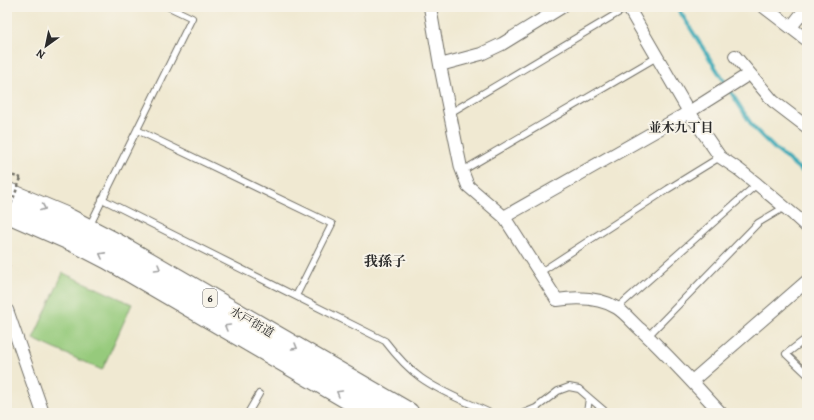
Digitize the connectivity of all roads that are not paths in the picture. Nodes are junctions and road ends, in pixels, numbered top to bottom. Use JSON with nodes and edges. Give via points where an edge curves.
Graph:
{"nodes":[{"id":1,"x":169,"y":7,"type":"edge"},
{"id":2,"x":430,"y":7,"type":"edge"},
{"id":3,"x":562,"y":7,"type":"edge"},
{"id":4,"x":628,"y":7,"type":"edge"},
{"id":5,"x":764,"y":7,"type":"edge"},
{"id":6,"x":807,"y":7,"type":"edge"},
{"id":7,"x":791,"y":27,"type":"junction"},
{"id":8,"x":807,"y":40,"type":"edge"},
{"id":9,"x":735,"y":56,"type":"dead end"},
{"id":10,"x":657,"y":57,"type":"junction"},
{"id":11,"x":440,"y":65,"type":"junction"},
{"id":12,"x":749,"y":74,"type":"junction"},
{"id":13,"x":689,"y":112,"type":"junction"},
{"id":14,"x":450,"y":113,"type":"junction"},
{"id":15,"x":807,"y":127,"type":"edge"},
{"id":16,"x":137,"y":130,"type":"junction"},
{"id":17,"x":720,"y":157,"type":"junction"},
{"id":18,"x":462,"y":170,"type":"junction"},
{"id":19,"x":757,"y":184,"type":"junction"},
{"id":20,"x":14,"y":186,"type":"edge"},
{"id":21,"x":102,"y":199,"type":"junction"},
{"id":22,"x":785,"y":207,"type":"junction"},
{"id":23,"x":7,"y":213,"type":"edge"},
{"id":24,"x":504,"y":217,"type":"junction"},
{"id":25,"x":807,"y":228,"type":"edge"},
{"id":26,"x":84,"y":236,"type":"junction"},
{"id":27,"x":539,"y":273,"type":"junction"},
{"id":28,"x":807,"y":281,"type":"edge"},
{"id":29,"x":296,"y":296,"type":"junction"},
{"id":30,"x":617,"y":308,"type":"junction"},
{"id":31,"x":7,"y":310,"type":"edge"},
{"id":32,"x":648,"y":336,"type":"junction"},
{"id":33,"x":807,"y":338,"type":"edge"},
{"id":34,"x":807,"y":374,"type":"edge"},
{"id":35,"x":692,"y":381,"type":"junction"},
{"id":36,"x":259,"y":394,"type":"dead end"},
{"id":37,"x":588,"y":398,"type":"junction"},
{"id":38,"x":43,"y":413,"type":"edge"},
{"id":39,"x":248,"y":413,"type":"edge"},
{"id":40,"x":373,"y":413,"type":"edge"},
{"id":41,"x":408,"y":413,"type":"edge"},
{"id":42,"x":490,"y":413,"type":"edge"},
{"id":43,"x":524,"y":413,"type":"edge"},
{"id":44,"x":587,"y":413,"type":"edge"},
{"id":45,"x":607,"y":413,"type":"edge"},
{"id":46,"x":721,"y":413,"type":"edge"}],
"edges":[{"from":1,"to":16,"type":"lane","via":[[192,18]]},
{"from":2,"to":11,"type":"street"},
{"from":3,"to":11,"type":"street","via":[[481,54]]},
{"from":4,"to":10,"type":"street"},
{"from":4,"to":14,"type":"lane"},
{"from":5,"to":7,"type":"street"},
{"from":6,"to":7,"type":"street"},
{"from":7,"to":8,"type":"street"},
{"from":9,"to":12,"type":"street"},
{"from":10,"to":13,"type":"street"},
{"from":10,"to":18,"type":"lane"},
{"from":11,"to":14,"type":"street"},
{"from":12,"to":13,"type":"street"},
{"from":12,"to":15,"type":"street","via":[[773,101]]},
{"from":13,"to":17,"type":"street"},
{"from":13,"to":24,"type":"street"},
{"from":14,"to":18,"type":"street"},
{"from":16,"to":21,"type":"lane"},
{"from":16,"to":29,"type":"lane","via":[[332,224]]},
{"from":17,"to":19,"type":"street"},
{"from":17,"to":27,"type":"lane"},
{"from":18,"to":24,"type":"street","via":[[468,186]]},
{"from":19,"to":22,"type":"street"},
{"from":19,"to":30,"type":"lane"},
{"from":20,"to":26,"type":"highway","name":"水戸街道","number":"6","one_way":true,"via":[[64,217]]},
{"from":21,"to":26,"type":"lane"},
{"from":21,"to":29,"type":"lane"},
{"from":22,"to":25,"type":"street"},
{"from":22,"to":32,"type":"lane","via":[[758,224]]},
{"from":23,"to":26,"type":"highway","name":"水戸街道","number":"6"},
{"from":24,"to":27,"type":"street"},
{"from":40,"to":26,"type":"highway","name":"水戸街道","number":"6","one_way":true,"via":[[185,303]]},
{"from":26,"to":41,"type":"highway","name":"水戸街道","number":"6","one_way":true,"via":[[118,245]]},
{"from":27,"to":30,"type":"street","via":[[557,300],[589,299]]},
{"from":28,"to":35,"type":"street"},
{"from":29,"to":42,"type":"lane","via":[[385,341],[421,378],[435,388]]},
{"from":30,"to":32,"type":"street"},
{"from":31,"to":38,"type":"street"},
{"from":32,"to":35,"type":"street"},
{"from":33,"to":34,"type":"lane","via":[[786,354]]},
{"from":35,"to":46,"type":"street"},
{"from":36,"to":39,"type":"lane"},
{"from":37,"to":43,"type":"lane","via":[[579,389],[569,387],[558,391],[536,408]]},
{"from":37,"to":44,"type":"lane"},
{"from":37,"to":45,"type":"lane"}]}
